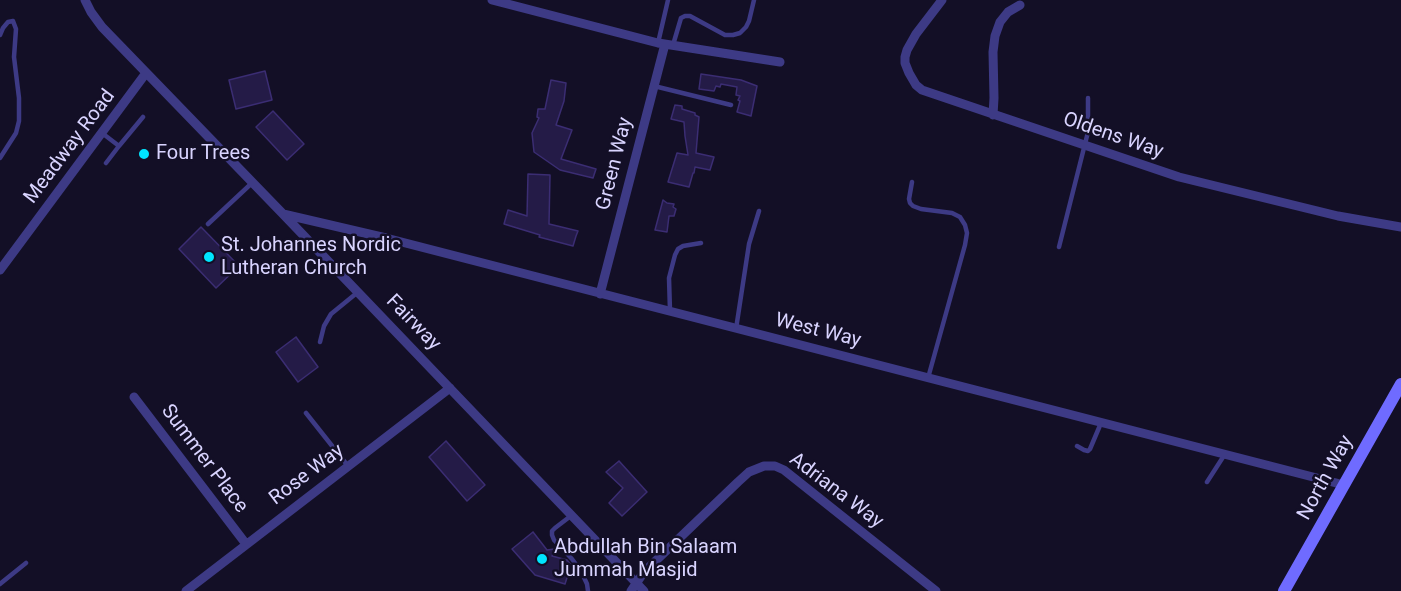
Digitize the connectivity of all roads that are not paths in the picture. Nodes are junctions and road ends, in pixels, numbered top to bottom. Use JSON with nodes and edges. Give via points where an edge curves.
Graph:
{"nodes":[{"id":1,"x":85,"y":0,"type":"edge"},
{"id":2,"x":492,"y":0,"type":"edge"},
{"id":3,"x":668,"y":0,"type":"edge"},
{"id":4,"x":754,"y":0,"type":"edge"},
{"id":5,"x":942,"y":0,"type":"edge"},
{"id":6,"x":1020,"y":5,"type":"dead end"},
{"id":7,"x":0,"y":35,"type":"edge"},
{"id":8,"x":665,"y":44,"type":"junction"},
{"id":9,"x":780,"y":62,"type":"dead end"},
{"id":10,"x":146,"y":74,"type":"junction"},
{"id":11,"x":654,"y":87,"type":"junction"},
{"id":12,"x":1088,"y":98,"type":"dead end"},
{"id":13,"x":731,"y":105,"type":"dead end"},
{"id":14,"x":993,"y":114,"type":"junction"},
{"id":15,"x":143,"y":117,"type":"dead end"},
{"id":16,"x":102,"y":133,"type":"junction"},
{"id":17,"x":1085,"y":145,"type":"junction"},
{"id":18,"x":120,"y":146,"type":"junction"},
{"id":19,"x":0,"y":158,"type":"edge"},
{"id":20,"x":106,"y":163,"type":"dead end"},
{"id":21,"x":253,"y":182,"type":"junction"},
{"id":22,"x":912,"y":182,"type":"dead end"},
{"id":23,"x":759,"y":212,"type":"dead end"},
{"id":24,"x":283,"y":214,"type":"junction"},
{"id":25,"x":208,"y":224,"type":"dead end"},
{"id":26,"x":1401,"y":227,"type":"edge"},
{"id":27,"x":701,"y":243,"type":"dead end"},
{"id":28,"x":1059,"y":247,"type":"dead end"},
{"id":29,"x":0,"y":270,"type":"edge"},
{"id":30,"x":358,"y":292,"type":"junction"},
{"id":31,"x":600,"y":294,"type":"junction"},
{"id":32,"x":670,"y":312,"type":"junction"},
{"id":33,"x":735,"y":329,"type":"junction"},
{"id":34,"x":320,"y":342,"type":"dead end"},
{"id":35,"x":928,"y":378,"type":"junction"},
{"id":36,"x":1401,"y":384,"type":"edge"},
{"id":37,"x":450,"y":388,"type":"junction"},
{"id":38,"x":134,"y":397,"type":"dead end"},
{"id":39,"x":306,"y":413,"type":"dead end"},
{"id":40,"x":1101,"y":423,"type":"junction"},
{"id":41,"x":1077,"y":446,"type":"dead end"},
{"id":42,"x":1225,"y":454,"type":"junction"},
{"id":43,"x":348,"y":466,"type":"junction"},
{"id":44,"x":1207,"y":482,"type":"dead end"},
{"id":45,"x":1344,"y":485,"type":"junction"},
{"id":46,"x":572,"y":515,"type":"junction"},
{"id":47,"x":246,"y":544,"type":"junction"},
{"id":48,"x":26,"y":563,"type":"dead end"},
{"id":49,"x":637,"y":582,"type":"junction"},
{"id":50,"x":0,"y":584,"type":"edge"},
{"id":51,"x":186,"y":591,"type":"edge"},
{"id":52,"x":588,"y":591,"type":"edge"},
{"id":53,"x":631,"y":591,"type":"edge"},
{"id":54,"x":644,"y":591,"type":"edge"},
{"id":55,"x":936,"y":591,"type":"edge"},
{"id":56,"x":1284,"y":591,"type":"edge"}],
"edges":[{"from":1,"to":10,"type":"street","name":"Fairway","via":[[102,27]]},
{"from":2,"to":8,"type":"street"},
{"from":3,"to":8,"type":"lane"},
{"from":4,"to":8,"type":"lane","via":[[749,21],[740,33],[725,34],[685,16]]},
{"from":5,"to":14,"type":"street","name":"Oldens Way","via":[[907,50],[905,63],[909,73],[922,90]]},
{"from":6,"to":14,"type":"street","via":[[1008,12],[995,36]]},
{"from":7,"to":19,"type":"lane","via":[[8,22],[14,22],[20,98],[16,134]]},
{"from":8,"to":9,"type":"street"},
{"from":8,"to":11,"type":"street","name":"Green Way"},
{"from":10,"to":16,"type":"street","name":"Meadway Road"},
{"from":10,"to":21,"type":"street","name":"Fairway"},
{"from":11,"to":13,"type":"lane"},
{"from":11,"to":31,"type":"street","name":"Green Way"},
{"from":12,"to":17,"type":"lane"},
{"from":14,"to":17,"type":"street","name":"Oldens Way"},
{"from":15,"to":18,"type":"lane"},
{"from":16,"to":18,"type":"lane"},
{"from":16,"to":29,"type":"street","name":"Meadway Road"},
{"from":17,"to":26,"type":"street","name":"Oldens Way","via":[[1179,177],[1338,216]]},
{"from":17,"to":28,"type":"lane"},
{"from":18,"to":20,"type":"lane"},
{"from":21,"to":24,"type":"street","name":"Fairway"},
{"from":21,"to":25,"type":"lane"},
{"from":22,"to":35,"type":"lane","via":[[909,199],[913,206],[952,213],[960,218],[967,233]]},
{"from":23,"to":33,"type":"lane","via":[[749,244]]},
{"from":24,"to":30,"type":"street","name":"Fairway"},
{"from":24,"to":31,"type":"street","name":"West Way"},
{"from":27,"to":32,"type":"lane","via":[[683,246],[675,255],[669,278]]},
{"from":30,"to":34,"type":"lane","via":[[331,314]]},
{"from":30,"to":37,"type":"street","name":"Fairway"},
{"from":31,"to":32,"type":"street","name":"West Way"},
{"from":32,"to":33,"type":"street","name":"West Way"},
{"from":33,"to":35,"type":"street","name":"West Way"},
{"from":35,"to":40,"type":"street","name":"West Way"},
{"from":36,"to":45,"type":"street","name":"North Way"},
{"from":37,"to":43,"type":"street","name":"Rose Way"},
{"from":37,"to":46,"type":"street","name":"Fairway"},
{"from":38,"to":47,"type":"street","name":"Summer Place"},
{"from":39,"to":43,"type":"lane"},
{"from":40,"to":41,"type":"lane","via":[[1088,451]]},
{"from":40,"to":42,"type":"street","name":"West Way"},
{"from":42,"to":44,"type":"lane"},
{"from":42,"to":45,"type":"street","name":"West Way"},
{"from":43,"to":47,"type":"street","name":"Rose Way"},
{"from":45,"to":56,"type":"street","name":"North Way"},
{"from":46,"to":49,"type":"street","name":"Fairway"},
{"from":46,"to":52,"type":"lane","via":[[552,535],[581,571]]},
{"from":47,"to":51,"type":"street","name":"Rose Way"},
{"from":48,"to":50,"type":"lane"},
{"from":49,"to":53,"type":"street","name":"Adriana Way"},
{"from":49,"to":54,"type":"street","name":"Fairway"},
{"from":49,"to":55,"type":"street","name":"Adriana Way","via":[[738,482],[757,468],[775,466]]}]}
